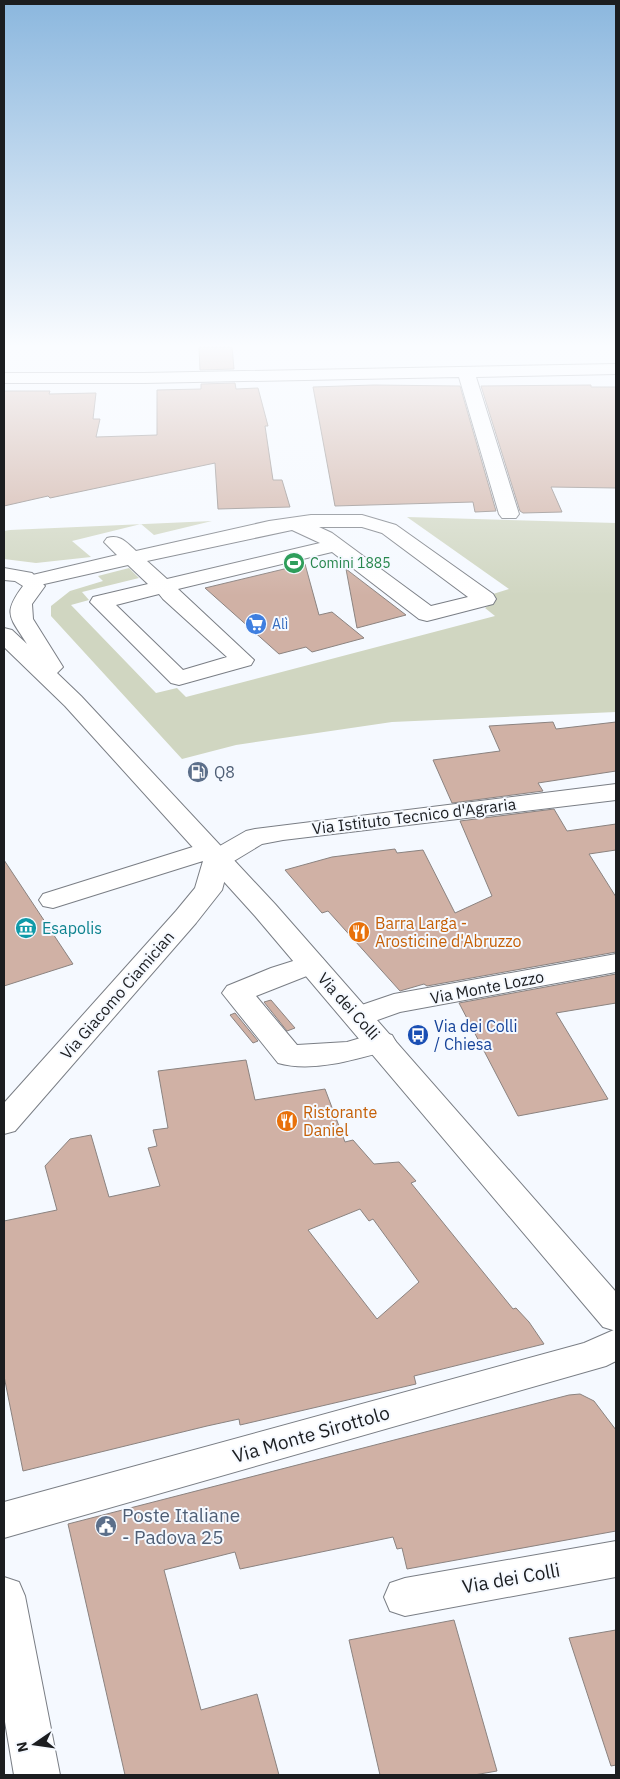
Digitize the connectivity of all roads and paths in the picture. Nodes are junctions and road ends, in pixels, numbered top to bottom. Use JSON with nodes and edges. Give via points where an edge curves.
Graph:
{"nodes":[{"id":1,"x":484,"y":430,"type":"edge"},
{"id":2,"x":510,"y":514,"type":"dead end"},
{"id":3,"x":293,"y":523,"type":"junction"},
{"id":4,"x":378,"y":525,"type":"junction"},
{"id":5,"x":330,"y":541,"type":"junction"},
{"id":6,"x":114,"y":542,"type":"dead end"},
{"id":7,"x":131,"y":558,"type":"junction"},
{"id":8,"x":4,"y":574,"type":"edge"},
{"id":9,"x":163,"y":587,"type":"junction"},
{"id":10,"x":29,"y":588,"type":"junction"},
{"id":11,"x":4,"y":602,"type":"edge"},
{"id":12,"x":4,"y":635,"type":"edge"},
{"id":13,"x":73,"y":701,"type":"junction"},
{"id":14,"x":616,"y":792,"type":"edge"},
{"id":15,"x":213,"y":856,"type":"junction"},
{"id":16,"x":53,"y":900,"type":"dead end"},
{"id":17,"x":616,"y":963,"type":"edge"},
{"id":18,"x":312,"y":964,"type":"junction"},
{"id":19,"x":358,"y":1017,"type":"junction"},
{"id":20,"x":382,"y":1042,"type":"junction"},
{"id":21,"x":4,"y":1123,"type":"edge"},
{"id":22,"x":616,"y":1317,"type":"edge"},
{"id":23,"x":616,"y":1344,"type":"edge"},
{"id":24,"x":4,"y":1520,"type":"edge"},
{"id":25,"x":616,"y":1559,"type":"edge"},
{"id":26,"x":4,"y":1596,"type":"edge"},
{"id":27,"x":405,"y":1597,"type":"dead end"},
{"id":28,"x":37,"y":1775,"type":"edge"}],
"edges":[{"from":1,"to":2,"type":"street"},
{"from":3,"to":4,"type":"street","via":[[362,521]]},
{"from":3,"to":5,"type":"street"},
{"from":3,"to":7,"type":"street"},
{"from":4,"to":5,"type":"street"},
{"from":4,"to":5,"type":"street","via":[[389,529],[485,599],[427,614]]},
{"from":5,"to":9,"type":"street"},
{"from":6,"to":7,"type":"street"},
{"from":7,"to":9,"type":"street"},
{"from":7,"to":10,"type":"street"},
{"from":8,"to":10,"type":"street","via":[[20,575]]},
{"from":9,"to":9,"type":"street","via":[[237,654],[244,660],[179,678],[101,602]]},
{"from":10,"to":11,"type":"street"},
{"from":10,"to":13,"type":"street","name":"Via dei Colli","via":[[21,604],[22,619]]},
{"from":12,"to":13,"type":"street","name":"Via dei Colli"},
{"from":13,"to":15,"type":"street","name":"Via dei Colli"},
{"from":14,"to":15,"type":"street","name":"Via Istituto Tecnico d'Agraria","via":[[264,835]]},
{"from":15,"to":16,"type":"street","name":"Via Istituto Tecnico d'Agraria"},
{"from":15,"to":18,"type":"street","name":"Via dei Colli"},
{"from":15,"to":21,"type":"street","name":"Via Giacomo Ciamician","via":[[208,890]]},
{"from":17,"to":19,"type":"street","name":"Via Monte Lozzo","via":[[394,1004]]},
{"from":18,"to":19,"type":"street","name":"Via dei Colli"},
{"from":18,"to":20,"type":"street","via":[[237,993],[289,1056],[348,1052]]},
{"from":19,"to":20,"type":"street","name":"Via dei Colli"},
{"from":20,"to":22,"type":"street","name":"Via dei Colli"},
{"from":23,"to":24,"type":"street","name":"Via Monte Sirottolo","via":[[593,1355]]},
{"from":25,"to":27,"type":"street","name":"Via dei Colli"},
{"from":26,"to":28,"type":"street"}]}
